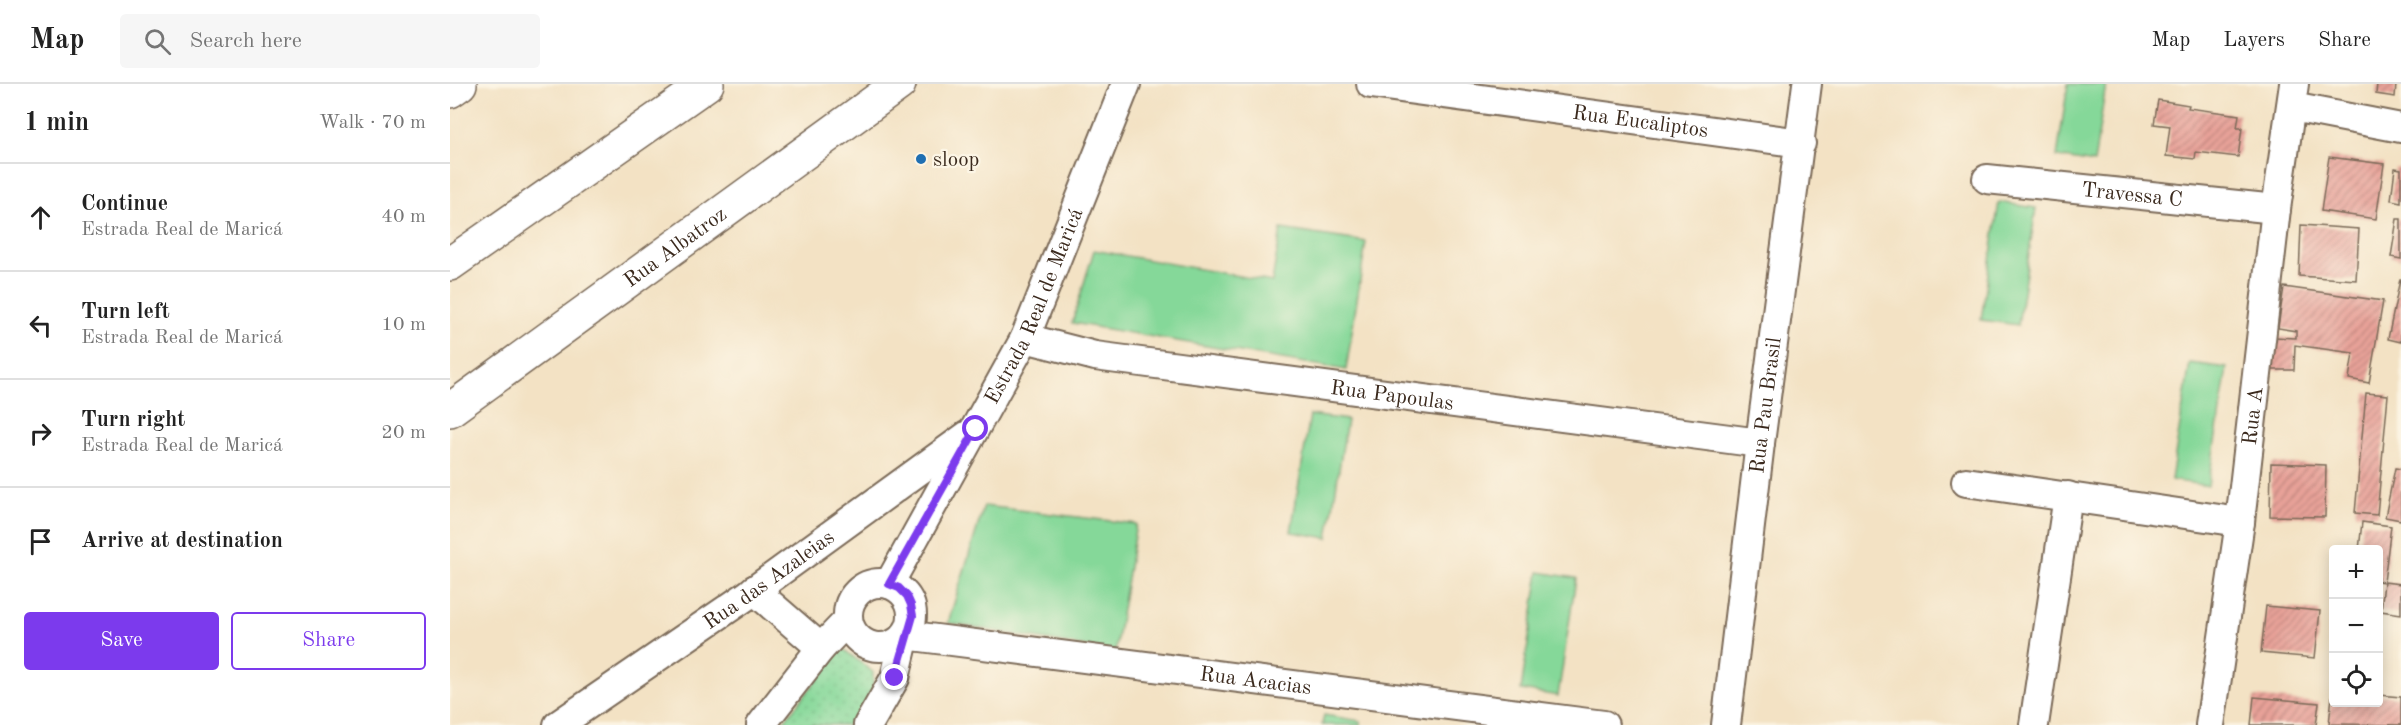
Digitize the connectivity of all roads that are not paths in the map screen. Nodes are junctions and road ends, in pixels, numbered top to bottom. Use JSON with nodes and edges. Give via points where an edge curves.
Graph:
{"nodes":[{"id":1,"x":460,"y":84,"type":"edge"},
{"id":2,"x":706,"y":84,"type":"edge"},
{"id":3,"x":899,"y":84,"type":"edge"},
{"id":4,"x":1126,"y":84,"type":"edge"},
{"id":5,"x":1371,"y":84,"type":"edge"},
{"id":6,"x":1807,"y":84,"type":"edge"},
{"id":7,"x":450,"y":91,"type":"edge"},
{"id":8,"x":2293,"y":96,"type":"edge"},
{"id":9,"x":2401,"y":128,"type":"edge"},
{"id":10,"x":1800,"y":143,"type":"junction"},
{"id":11,"x":1987,"y":179,"type":"dead end"},
{"id":12,"x":2276,"y":209,"type":"junction"},
{"id":13,"x":450,"y":264,"type":"edge"},
{"id":14,"x":1025,"y":338,"type":"junction"},
{"id":15,"x":450,"y":410,"type":"edge"},
{"id":16,"x":976,"y":429,"type":"junction"},
{"id":17,"x":1760,"y":443,"type":"junction"},
{"id":18,"x":1966,"y":482,"type":"dead end"},
{"id":19,"x":2068,"y":496,"type":"junction"},
{"id":20,"x":2240,"y":522,"type":"junction"},
{"id":21,"x":889,"y":584,"type":"junction"},
{"id":22,"x":754,"y":590,"type":"junction"},
{"id":23,"x":848,"y":620,"type":"junction"},
{"id":24,"x":905,"y":636,"type":"junction"},
{"id":25,"x":821,"y":648,"type":"junction"},
{"id":26,"x":558,"y":725,"type":"edge"},
{"id":27,"x":761,"y":725,"type":"edge"},
{"id":28,"x":868,"y":725,"type":"edge"},
{"id":29,"x":1604,"y":725,"type":"edge"},
{"id":30,"x":1726,"y":725,"type":"edge"},
{"id":31,"x":2034,"y":725,"type":"edge"},
{"id":32,"x":2210,"y":725,"type":"edge"}],
"edges":[{"from":1,"to":7,"type":"main road"},
{"from":2,"to":13,"type":"main road"},
{"from":3,"to":15,"type":"main road","name":"Rua Albatroz"},
{"from":4,"to":14,"type":"street","name":"Estrada Real de Maricá"},
{"from":5,"to":10,"type":"street","name":"Rua Eucaliptos"},
{"from":6,"to":10,"type":"street","name":"Rua Pau Brasil"},
{"from":8,"to":9,"type":"street","name":"Rua A"},
{"from":8,"to":12,"type":"street","name":"Rua A"},
{"from":10,"to":17,"type":"street","name":"Rua Pau Brasil"},
{"from":11,"to":12,"type":"street","name":"Travessa C"},
{"from":12,"to":20,"type":"street","name":"Rua A"},
{"from":14,"to":16,"type":"street","name":"Estrada Real de Maricá"},
{"from":14,"to":17,"type":"street","name":"Rua Papoulas","via":[[1095,356]]},
{"from":16,"to":21,"type":"street","name":"Estrada Real de Maricá"},
{"from":16,"to":22,"type":"street","name":"Rua das Azaleias"},
{"from":17,"to":30,"type":"street","name":"Rua Pau Brasil"},
{"from":18,"to":19,"type":"street"},
{"from":19,"to":20,"type":"street"},
{"from":19,"to":31,"type":"street"},
{"from":20,"to":32,"type":"street","name":"Rua A"},
{"from":21,"to":23,"type":"street","via":[[868,585],[859,591],[848,609]]},
{"from":21,"to":24,"type":"street","via":[[899,588],[911,605],[911,626]]},
{"from":22,"to":25,"type":"street"},
{"from":22,"to":26,"type":"street","name":"Rua das Azaleias"},
{"from":23,"to":24,"type":"street","via":[[851,630],[867,644],[888,647]]},
{"from":23,"to":25,"type":"street"},
{"from":24,"to":28,"type":"street","via":[[895,678]]},
{"from":24,"to":29,"type":"street","name":"Rua Acacias"},
{"from":25,"to":27,"type":"street"}]}
